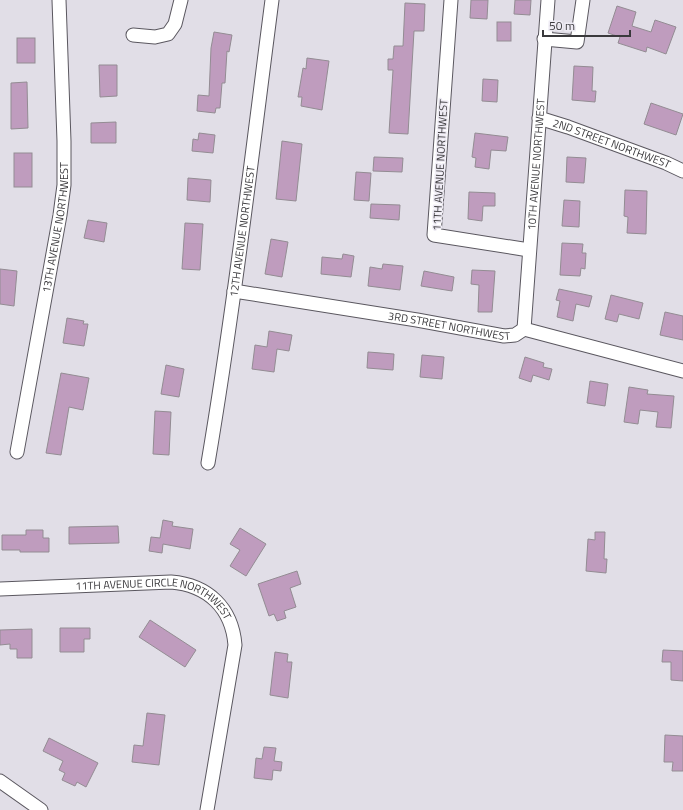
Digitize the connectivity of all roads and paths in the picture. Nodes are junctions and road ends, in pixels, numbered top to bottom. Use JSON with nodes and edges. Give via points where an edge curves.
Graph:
{"nodes":[{"id":1,"x":59,"y":0,"type":"edge"},
{"id":2,"x":181,"y":0,"type":"edge"},
{"id":3,"x":272,"y":0,"type":"edge"},
{"id":4,"x":451,"y":0,"type":"edge"},
{"id":5,"x":548,"y":0,"type":"edge"},
{"id":6,"x":583,"y":0,"type":"edge"},
{"id":7,"x":133,"y":35,"type":"dead end"},
{"id":8,"x":544,"y":39,"type":"junction"},
{"id":9,"x":538,"y":118,"type":"junction"},
{"id":10,"x":683,"y":171,"type":"edge"},
{"id":11,"x":529,"y":250,"type":"junction"},
{"id":12,"x":234,"y":291,"type":"junction"},
{"id":13,"x":524,"y":329,"type":"junction"},
{"id":14,"x":683,"y":371,"type":"edge"},
{"id":15,"x":17,"y":452,"type":"dead end"},
{"id":16,"x":208,"y":463,"type":"dead end"},
{"id":17,"x":0,"y":589,"type":"edge"},
{"id":18,"x":0,"y":781,"type":"edge"},
{"id":19,"x":42,"y":810,"type":"edge"},
{"id":20,"x":207,"y":810,"type":"edge"}],
"edges":[{"from":1,"to":15,"type":"street","name":"13TH AVENUE NORTHWEST","via":[[64,185]]},
{"from":2,"to":7,"type":"street","via":[[175,24],[168,34],[155,37]]},
{"from":3,"to":12,"type":"street","name":"12TH AVENUE NORTHWEST"},
{"from":4,"to":11,"type":"street","name":"11TH AVENUE NORTHWEST","via":[[434,235]]},
{"from":5,"to":8,"type":"street","name":"10TH AVENUE NORTHWEST"},
{"from":6,"to":8,"type":"street","via":[[577,42]]},
{"from":8,"to":9,"type":"street","name":"10TH AVENUE NORTHWEST"},
{"from":9,"to":10,"type":"street","name":"2ND STREET NORTHWEST"},
{"from":9,"to":11,"type":"street","name":"10TH AVENUE NORTHWEST"},
{"from":11,"to":13,"type":"street","name":"10TH AVENUE NORTHWEST"},
{"from":12,"to":13,"type":"street","name":"3RD STREET NORTHWEST","via":[[504,336],[515,335]]},
{"from":12,"to":16,"type":"street","name":"12TH AVENUE NORTHWEST"},
{"from":13,"to":14,"type":"street","name":"3RD STREET NORTHWEST"},
{"from":17,"to":20,"type":"street","name":"11TH AVENUE CIRCLE NORTHWEST","via":[[171,582],[195,587],[216,601],[228,616],[235,645]]},
{"from":18,"to":19,"type":"street"}]}
